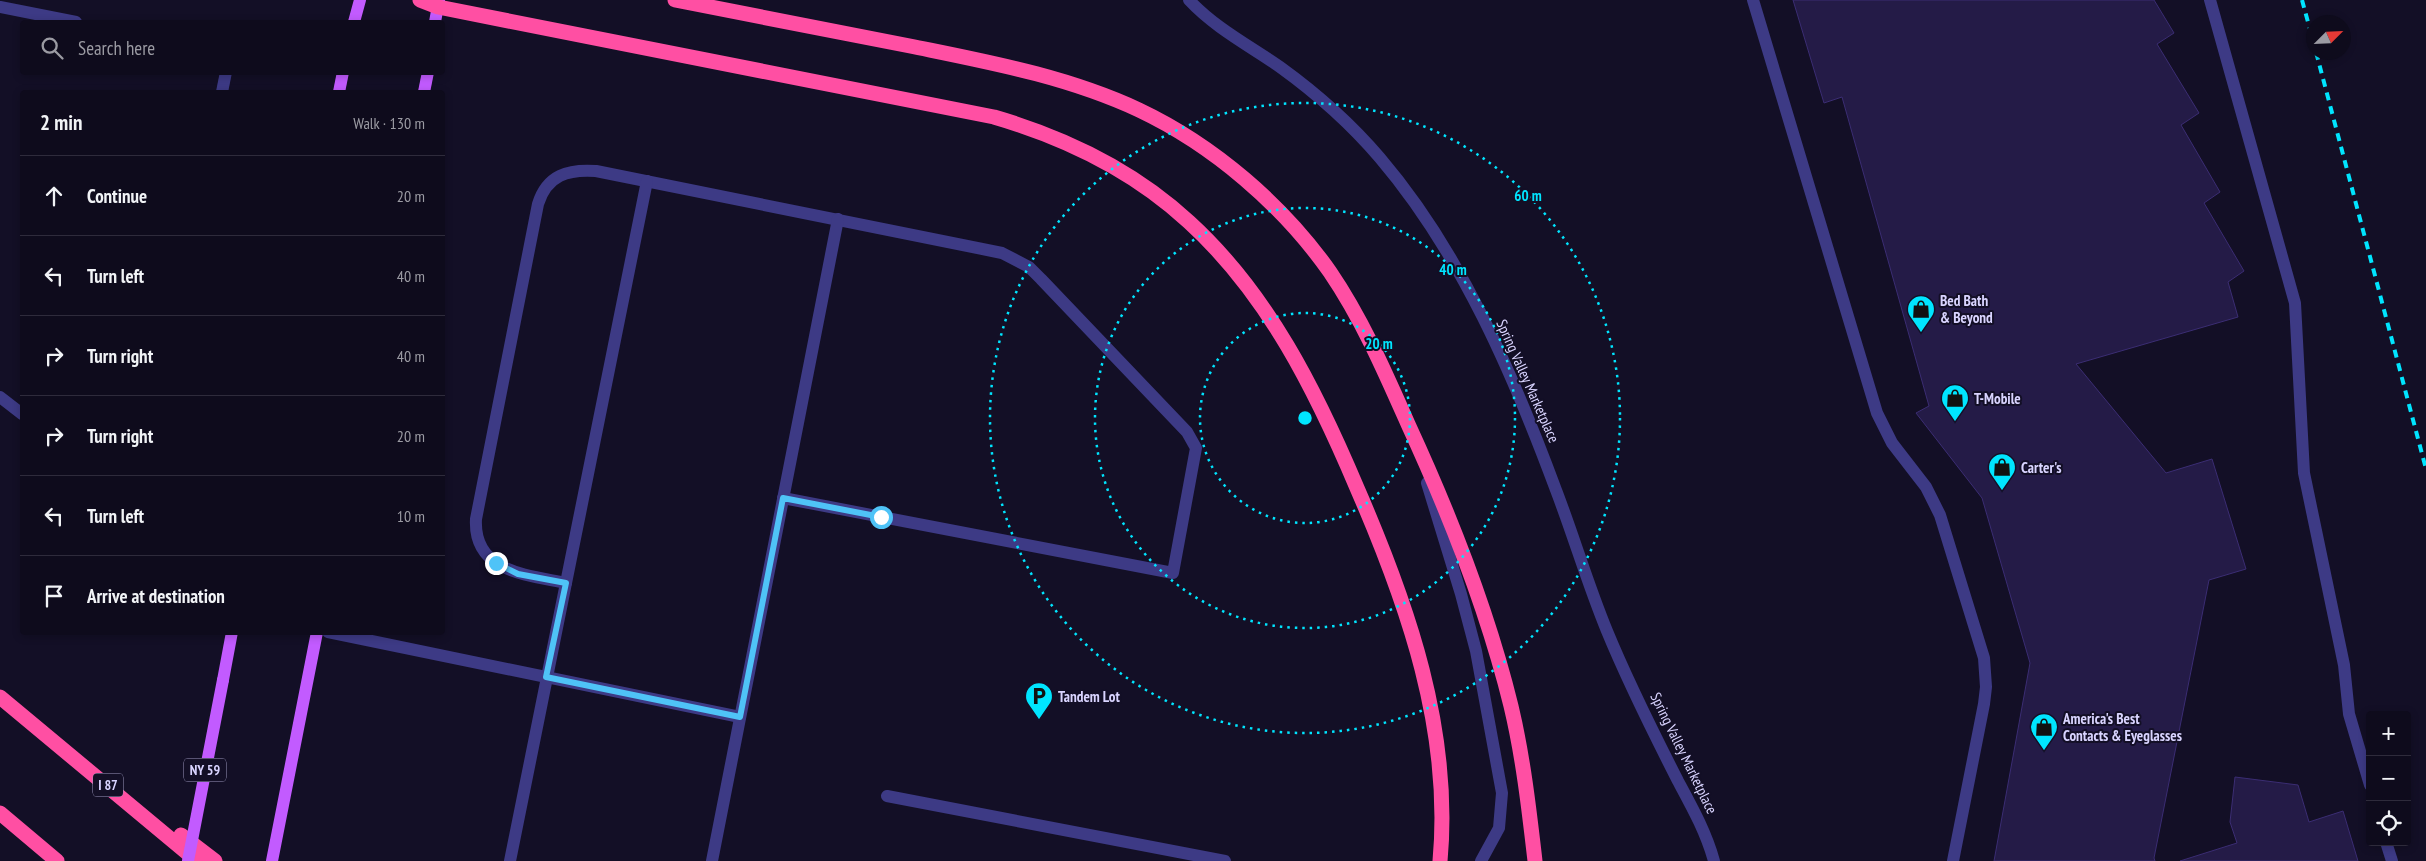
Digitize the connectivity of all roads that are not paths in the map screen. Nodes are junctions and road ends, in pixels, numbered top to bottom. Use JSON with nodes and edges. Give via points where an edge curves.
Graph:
{"nodes":[{"id":1,"x":360,"y":0,"type":"edge"},
{"id":2,"x":420,"y":0,"type":"edge"},
{"id":3,"x":675,"y":0,"type":"edge"},
{"id":4,"x":1189,"y":0,"type":"edge"},
{"id":5,"x":1752,"y":0,"type":"edge"},
{"id":6,"x":2210,"y":0,"type":"edge"},
{"id":7,"x":438,"y":3,"type":"edge"},
{"id":8,"x":0,"y":7,"type":"edge"},
{"id":9,"x":66,"y":20,"type":"edge"},
{"id":10,"x":355,"y":20,"type":"edge"},
{"id":11,"x":436,"y":20,"type":"edge"},
{"id":12,"x":225,"y":75,"type":"edge"},
{"id":13,"x":342,"y":75,"type":"edge"},
{"id":14,"x":427,"y":75,"type":"edge"},
{"id":15,"x":222,"y":90,"type":"edge"},
{"id":16,"x":339,"y":90,"type":"edge"},
{"id":17,"x":424,"y":90,"type":"edge"},
{"id":18,"x":648,"y":181,"type":"junction"},
{"id":19,"x":838,"y":219,"type":"junction"},
{"id":20,"x":0,"y":397,"type":"edge"},
{"id":21,"x":1402,"y":411,"type":"junction"},
{"id":22,"x":20,"y":412,"type":"edge"},
{"id":23,"x":783,"y":498,"type":"junction"},
{"id":24,"x":566,"y":583,"type":"junction"},
{"id":25,"x":231,"y":635,"type":"edge"},
{"id":26,"x":316,"y":635,"type":"edge"},
{"id":27,"x":343,"y":635,"type":"edge"},
{"id":28,"x":546,"y":677,"type":"junction"},
{"id":29,"x":0,"y":697,"type":"edge"},
{"id":30,"x":17,"y":711,"type":"junction"},
{"id":31,"x":740,"y":717,"type":"junction"},
{"id":32,"x":2366,"y":771,"type":"edge"},
{"id":33,"x":887,"y":796,"type":"dead end"},
{"id":34,"x":0,"y":813,"type":"edge"},
{"id":35,"x":2387,"y":846,"type":"edge"},
{"id":36,"x":57,"y":861,"type":"edge"},
{"id":37,"x":188,"y":861,"type":"edge"},
{"id":38,"x":197,"y":861,"type":"edge"},
{"id":39,"x":215,"y":861,"type":"edge"},
{"id":40,"x":272,"y":861,"type":"edge"},
{"id":41,"x":510,"y":861,"type":"edge"},
{"id":42,"x":712,"y":861,"type":"edge"},
{"id":43,"x":1225,"y":861,"type":"edge"},
{"id":44,"x":1440,"y":861,"type":"edge"},
{"id":45,"x":1481,"y":861,"type":"edge"},
{"id":46,"x":1535,"y":861,"type":"edge"},
{"id":47,"x":1714,"y":861,"type":"edge"},
{"id":48,"x":1953,"y":861,"type":"edge"},
{"id":49,"x":2392,"y":861,"type":"edge"}],
"edges":[{"from":1,"to":10,"type":"main road"},
{"from":2,"to":7,"type":"highway"},
{"from":3,"to":21,"type":"highway","via":[[1020,69],[1082,86],[1170,127],[1247,182],[1312,250],[1329,271],[1357,318]]},
{"from":4,"to":47,"type":"lane","name":"Spring Valley Marketplace","via":[[1214,23],[1284,70],[1351,127],[1396,178],[1441,241],[1520,398],[1607,631],[1695,811]]},
{"from":5,"to":48,"type":"lane","via":[[1877,413],[1892,442],[1926,487],[1940,515],[1984,658],[1984,704]]},
{"from":6,"to":32,"type":"lane","via":[[2295,303],[2304,473],[2344,665],[2349,714]]},
{"from":7,"to":11,"type":"main road"},
{"from":7,"to":44,"type":"highway","via":[[994,117],[1028,127],[1087,152],[1142,185],[1183,217],[1233,268],[1291,351],[1330,427],[1375,531],[1412,636],[1430,701],[1442,792]]},
{"from":8,"to":9,"type":"lane"},
{"from":12,"to":15,"type":"lane"},
{"from":13,"to":16,"type":"main road"},
{"from":14,"to":17,"type":"main road"},
{"from":18,"to":19,"type":"lane"},
{"from":18,"to":24,"type":"lane"},
{"from":18,"to":24,"type":"lane","via":[[596,171],[565,173],[542,192],[538,204],[475,532],[487,554],[507,570]]},
{"from":19,"to":23,"type":"lane"},
{"from":19,"to":23,"type":"lane","via":[[985,248],[1029,267],[1187,432],[1196,448],[1173,573]]},
{"from":20,"to":22,"type":"lane"},
{"from":21,"to":45,"type":"lane","via":[[1462,594],[1491,724],[1502,810],[1499,828]]},
{"from":21,"to":46,"type":"highway","via":[[1454,529],[1496,652],[1514,719]]},
{"from":23,"to":31,"type":"lane"},
{"from":24,"to":28,"type":"lane"},
{"from":25,"to":37,"type":"main road","number":"NY 59","bridge":true},
{"from":26,"to":40,"type":"main road"},
{"from":27,"to":28,"type":"lane"},
{"from":28,"to":31,"type":"lane"},
{"from":28,"to":41,"type":"lane"},
{"from":29,"to":30,"type":"highway","number":"I 87"},
{"from":30,"to":38,"type":"highway","number":"I 87"},
{"from":30,"to":39,"type":"highway"},
{"from":31,"to":42,"type":"lane"},
{"from":33,"to":43,"type":"lane"},
{"from":34,"to":36,"type":"highway"},
{"from":35,"to":49,"type":"lane"}]}
